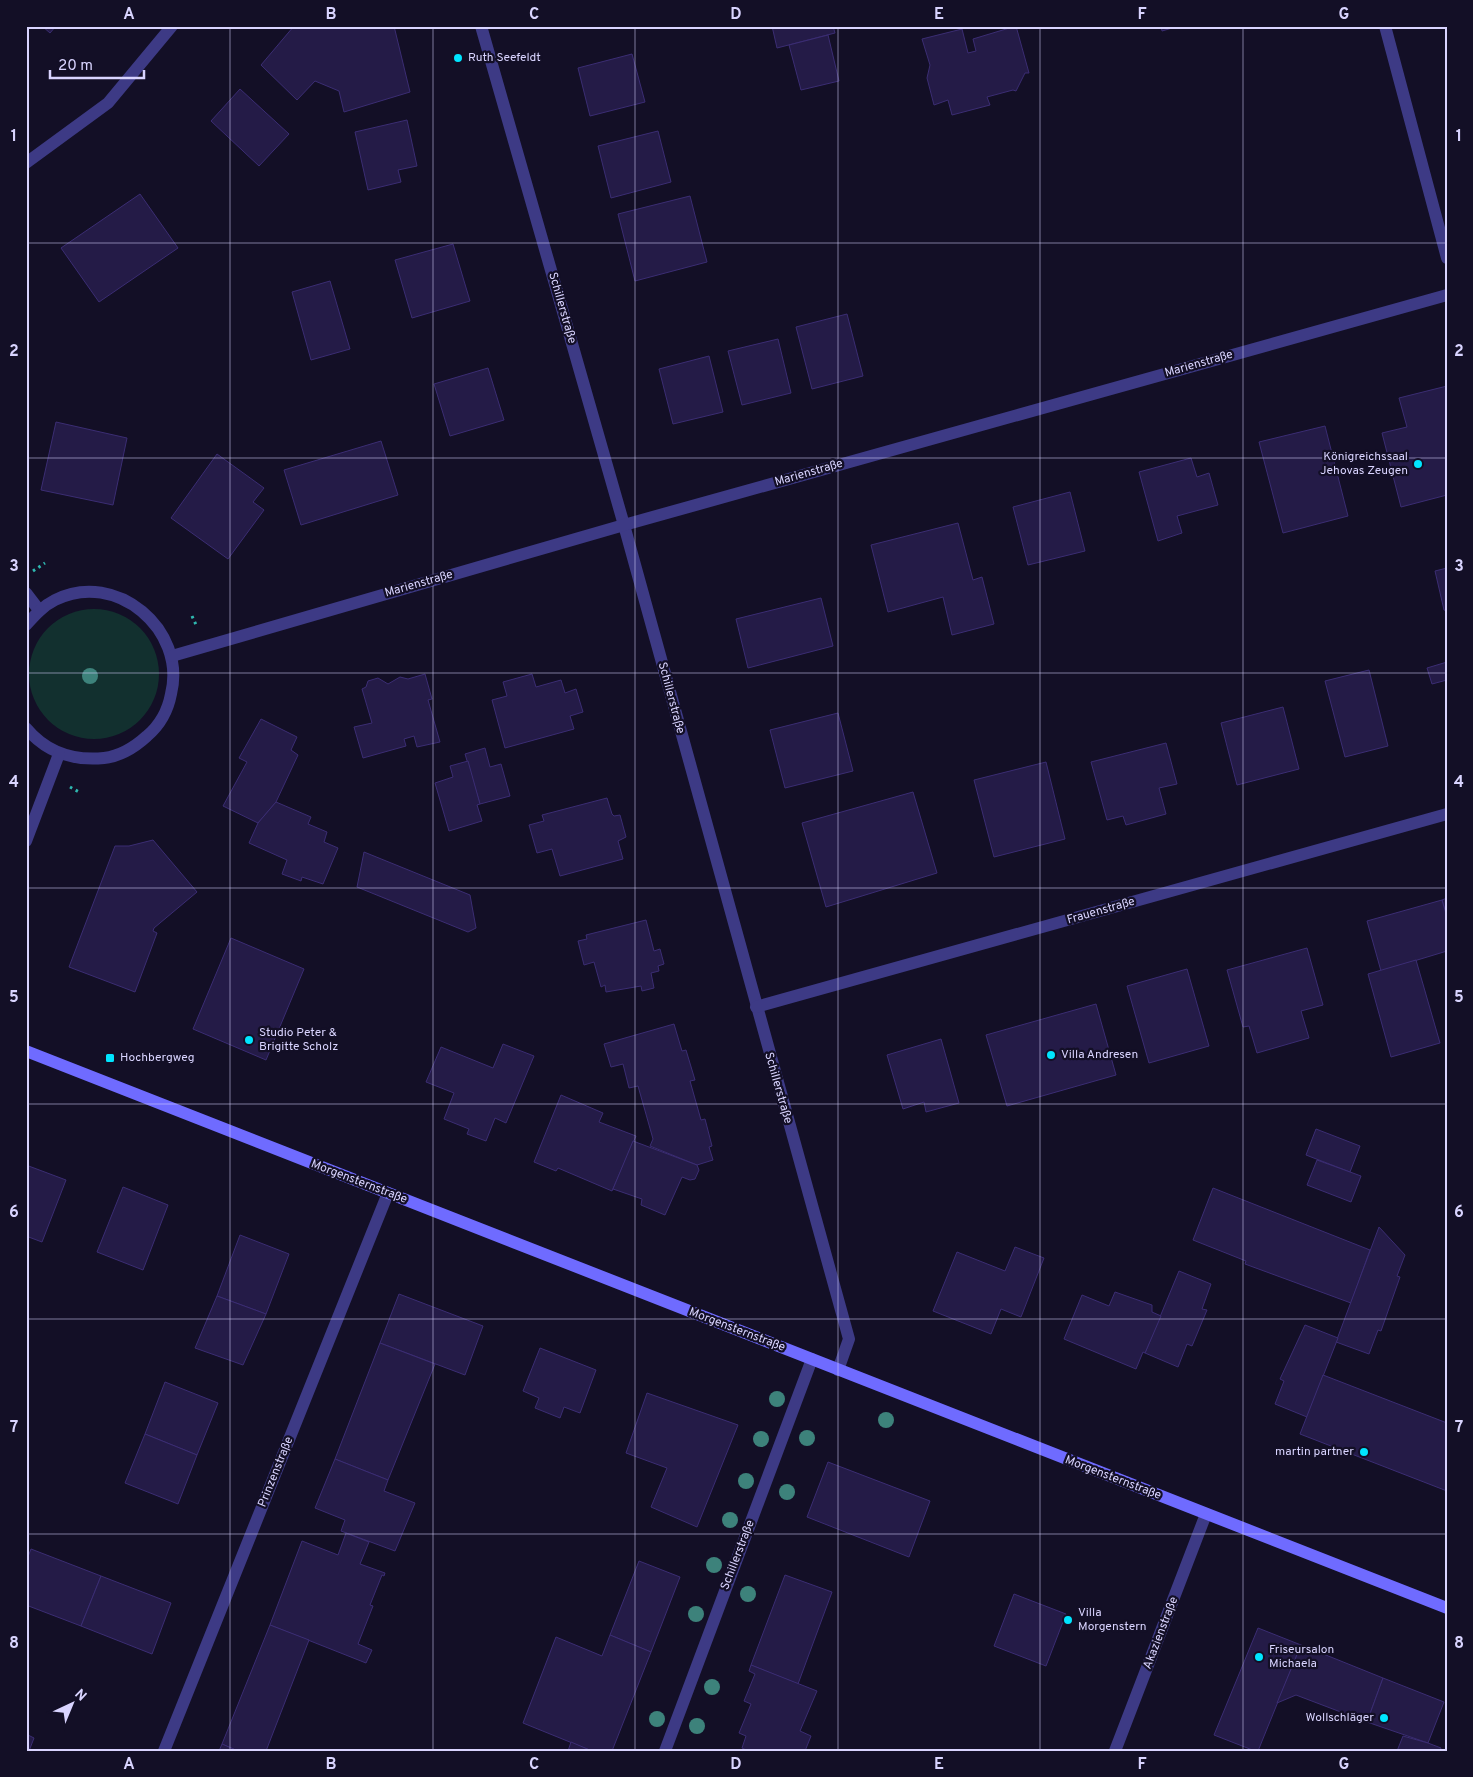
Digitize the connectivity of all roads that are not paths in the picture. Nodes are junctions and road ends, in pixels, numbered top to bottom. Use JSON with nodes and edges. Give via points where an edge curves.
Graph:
{"nodes":[{"id":1,"x":172,"y":26,"type":"edge"},
{"id":2,"x":480,"y":26,"type":"edge"},
{"id":3,"x":1384,"y":26,"type":"edge"},
{"id":4,"x":26,"y":163,"type":"edge"},
{"id":5,"x":1447,"y":258,"type":"edge"},
{"id":6,"x":1447,"y":295,"type":"edge"},
{"id":7,"x":624,"y":525,"type":"junction"},
{"id":8,"x":26,"y":593,"type":"edge"},
{"id":9,"x":39,"y":610,"type":"junction"},
{"id":10,"x":26,"y":624,"type":"edge"},
{"id":11,"x":172,"y":656,"type":"junction"},
{"id":12,"x":26,"y":728,"type":"edge"},
{"id":13,"x":59,"y":754,"type":"junction"},
{"id":14,"x":1447,"y":814,"type":"edge"},
{"id":15,"x":26,"y":841,"type":"edge"},
{"id":16,"x":756,"y":1007,"type":"junction"},
{"id":17,"x":26,"y":1051,"type":"edge"},
{"id":18,"x":388,"y":1193,"type":"junction"},
{"id":19,"x":812,"y":1359,"type":"junction"},
{"id":20,"x":838,"y":1370,"type":"junction"},
{"id":21,"x":1206,"y":1514,"type":"junction"},
{"id":22,"x":1447,"y":1608,"type":"edge"},
{"id":23,"x":164,"y":1751,"type":"edge"},
{"id":24,"x":665,"y":1751,"type":"edge"},
{"id":25,"x":1115,"y":1751,"type":"edge"}],
"edges":[{"from":1,"to":4,"type":"street","via":[[108,103]]},
{"from":2,"to":7,"type":"street","name":"Schillerstraße"},
{"from":3,"to":5,"type":"street"},
{"from":6,"to":7,"type":"street","name":"Marienstraße"},
{"from":7,"to":11,"type":"street","name":"Marienstraße"},
{"from":7,"to":16,"type":"street","name":"Schillerstraße"},
{"from":8,"to":9,"type":"street"},
{"from":9,"to":10,"type":"street"},
{"from":9,"to":11,"type":"street","via":[[56,599],[80,592],[104,593],[127,600],[148,614],[163,634]]},
{"from":11,"to":13,"type":"street","via":[[174,682],[168,708],[154,730],[135,747],[111,757],[85,760]]},
{"from":12,"to":13,"type":"street"},
{"from":13,"to":15,"type":"street"},
{"from":14,"to":16,"type":"street","name":"Frauenstraße"},
{"from":16,"to":20,"type":"street","name":"Schillerstraße","via":[[849,1339]]},
{"from":17,"to":18,"type":"main road","name":"Morgensternstraße"},
{"from":18,"to":19,"type":"main road","name":"Morgensternstraße"},
{"from":18,"to":23,"type":"street","name":"Prinzenstraße"},
{"from":19,"to":20,"type":"main road","name":"Morgensternstraße"},
{"from":19,"to":24,"type":"street","name":"Schillerstraße"},
{"from":20,"to":21,"type":"main road","name":"Morgensternstraße"},
{"from":21,"to":22,"type":"main road","name":"Morgensternstraße"},
{"from":21,"to":25,"type":"street","name":"Akazienstraße"}]}
